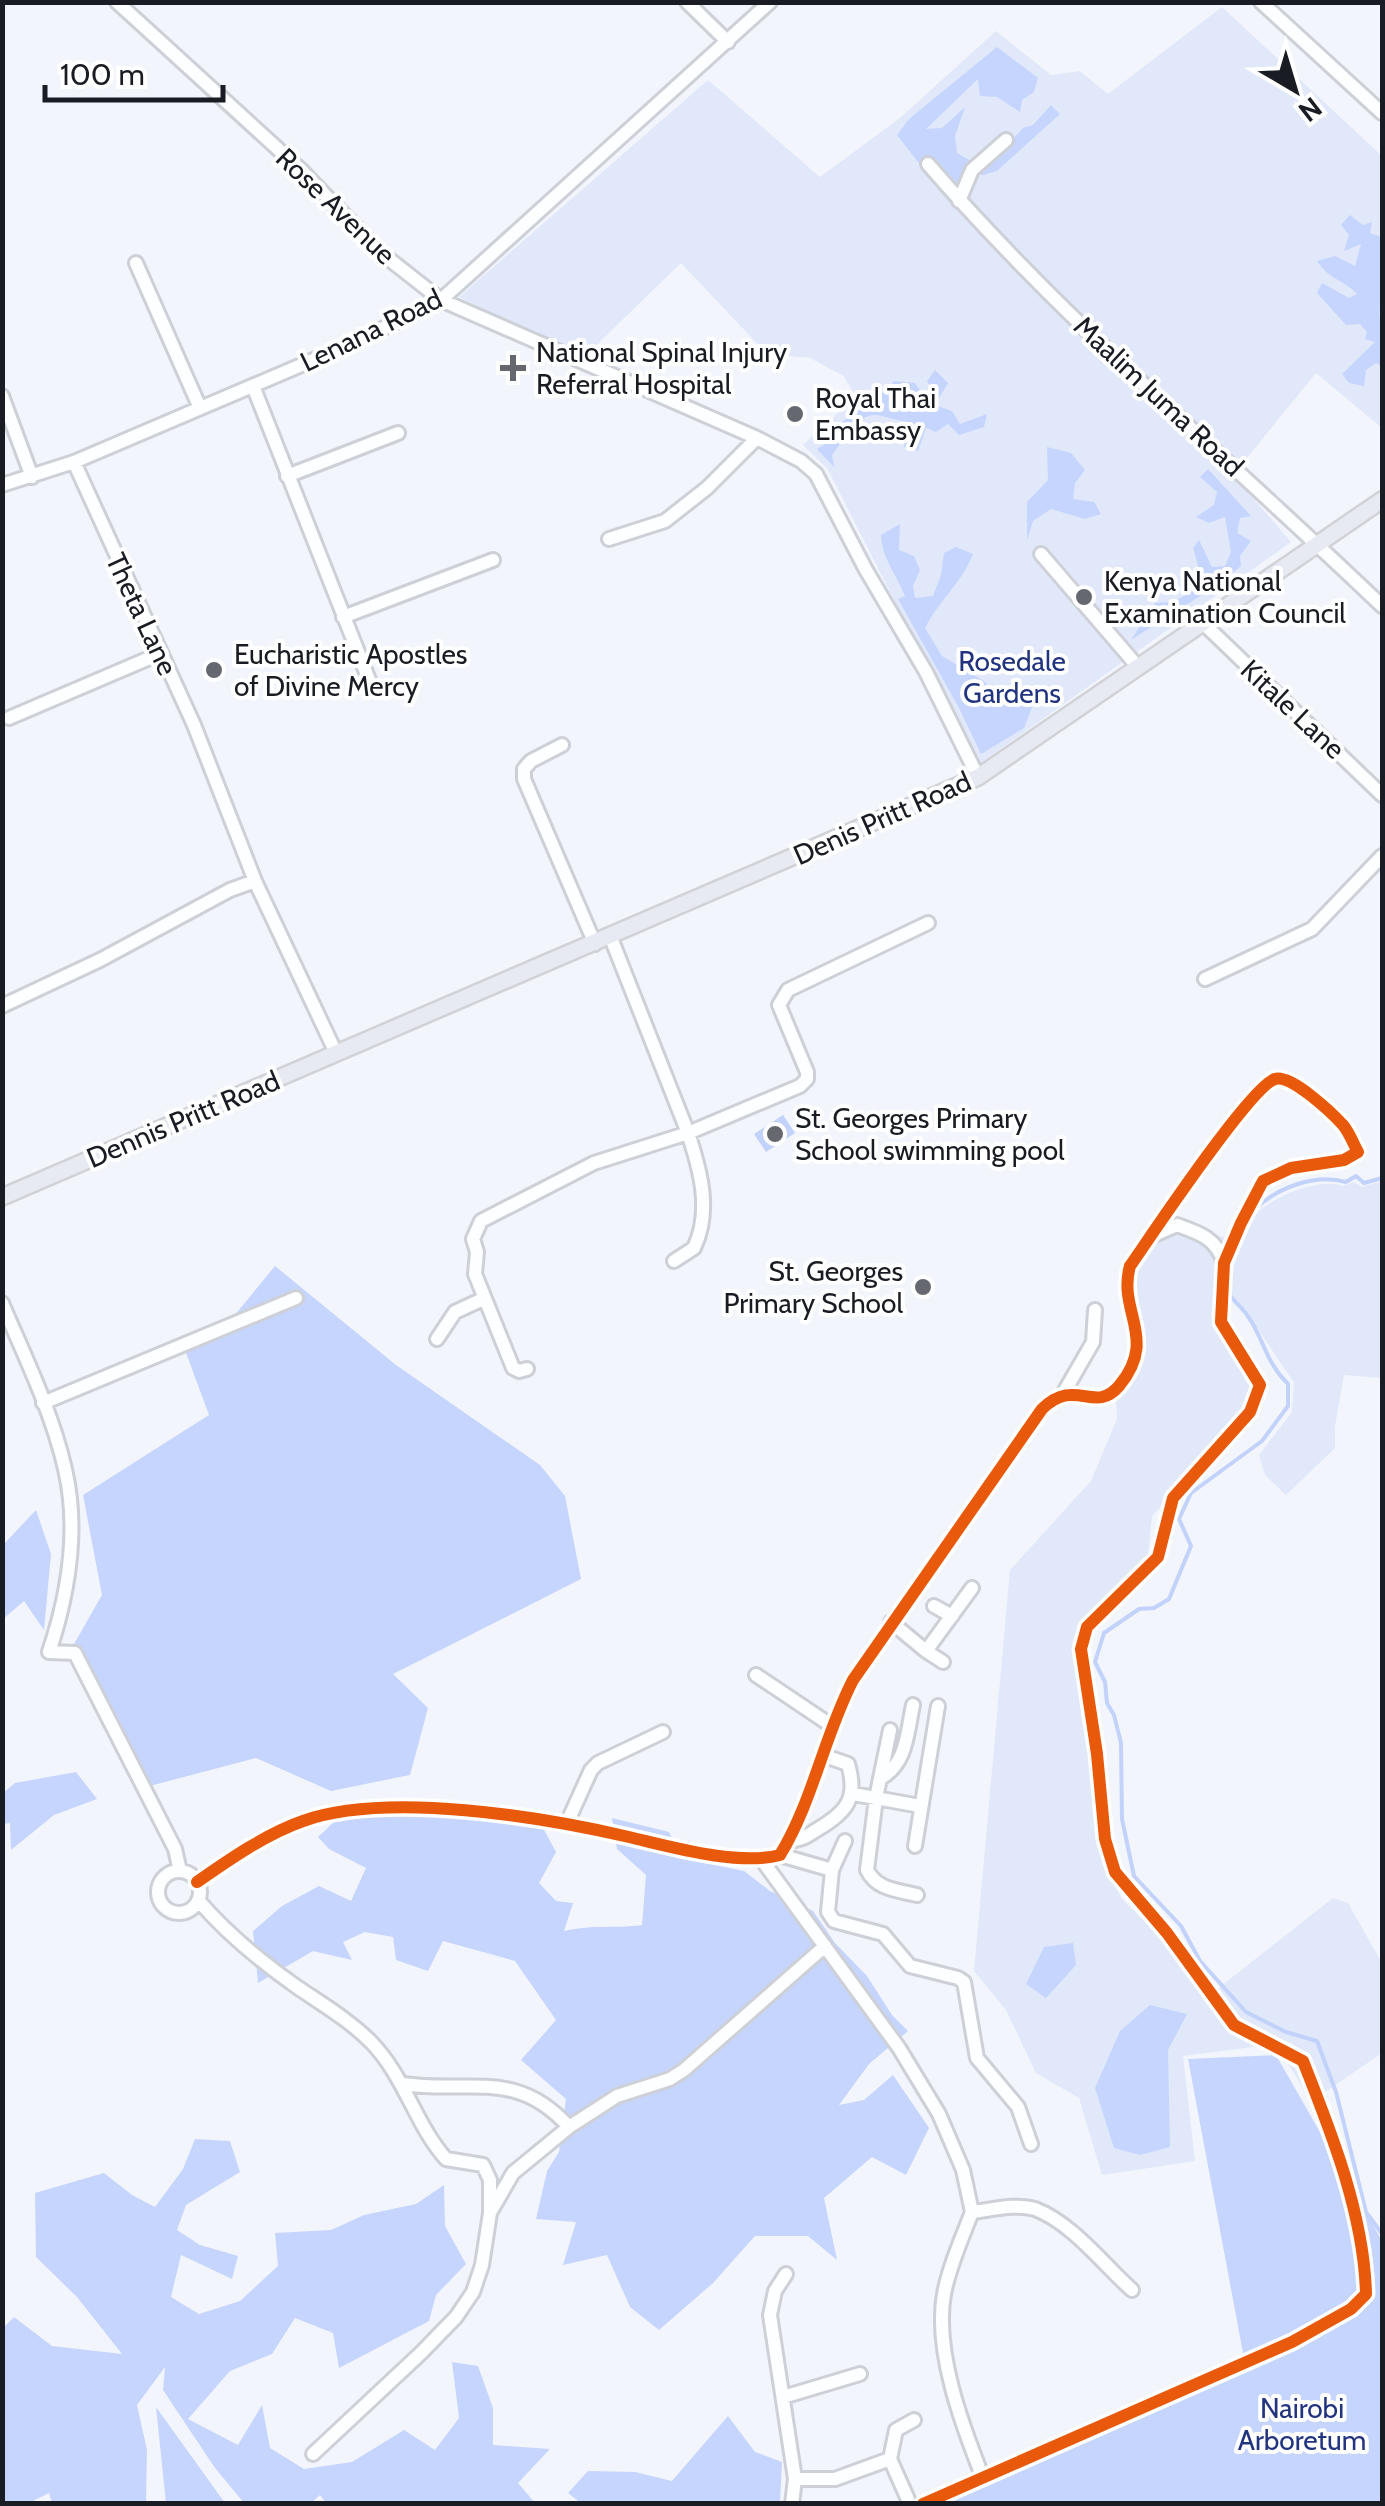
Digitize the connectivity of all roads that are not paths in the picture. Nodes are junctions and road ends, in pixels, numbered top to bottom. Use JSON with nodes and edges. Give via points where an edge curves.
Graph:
{"nodes":[{"id":1,"x":117,"y":2,"type":"edge"},
{"id":2,"x":686,"y":2,"type":"edge"},
{"id":3,"x":770,"y":2,"type":"edge"},
{"id":4,"x":1261,"y":2,"type":"edge"},
{"id":5,"x":728,"y":42,"type":"junction"},
{"id":6,"x":1382,"y":113,"type":"edge"},
{"id":7,"x":1006,"y":140,"type":"dead end"},
{"id":8,"x":928,"y":164,"type":"dead end"},
{"id":9,"x":960,"y":200,"type":"junction"},
{"id":10,"x":136,"y":264,"type":"dead end"},
{"id":11,"x":441,"y":300,"type":"junction"},
{"id":12,"x":253,"y":386,"type":"junction"},
{"id":13,"x":2,"y":396,"type":"edge"},
{"id":14,"x":200,"y":408,"type":"junction"},
{"id":15,"x":398,"y":433,"type":"dead end"},
{"id":16,"x":757,"y":438,"type":"junction"},
{"id":17,"x":74,"y":462,"type":"junction"},
{"id":18,"x":32,"y":476,"type":"junction"},
{"id":19,"x":286,"y":476,"type":"junction"},
{"id":20,"x":2,"y":485,"type":"edge"},
{"id":21,"x":1382,"y":500,"type":"edge"},
{"id":22,"x":609,"y":539,"type":"dead end"},
{"id":23,"x":1318,"y":544,"type":"junction"},
{"id":24,"x":1041,"y":554,"type":"dead end"},
{"id":25,"x":493,"y":560,"type":"dead end"},
{"id":26,"x":1382,"y":606,"type":"edge"},
{"id":27,"x":344,"y":617,"type":"junction"},
{"id":28,"x":1203,"y":623,"type":"junction"},
{"id":29,"x":159,"y":654,"type":"junction"},
{"id":30,"x":1138,"y":668,"type":"junction"},
{"id":31,"x":373,"y":690,"type":"dead end"},
{"id":32,"x":9,"y":718,"type":"dead end"},
{"id":33,"x":562,"y":745,"type":"dead end"},
{"id":34,"x":978,"y":777,"type":"junction"},
{"id":35,"x":1382,"y":795,"type":"edge"},
{"id":36,"x":1382,"y":856,"type":"edge"},
{"id":37,"x":255,"y":881,"type":"junction"},
{"id":38,"x":928,"y":923,"type":"dead end"},
{"id":39,"x":603,"y":941,"type":"junction"},
{"id":40,"x":1204,"y":979,"type":"dead end"},
{"id":41,"x":2,"y":1006,"type":"edge"},
{"id":42,"x":336,"y":1052,"type":"junction"},
{"id":43,"x":688,"y":1133,"type":"junction"},
{"id":44,"x":29,"y":1185,"type":"junction"},
{"id":45,"x":2,"y":1189,"type":"edge"},
{"id":46,"x":2,"y":1197,"type":"edge"},
{"id":47,"x":1152,"y":1236,"type":"junction"},
{"id":48,"x":674,"y":1261,"type":"dead end"},
{"id":49,"x":1224,"y":1263,"type":"junction"},
{"id":50,"x":296,"y":1298,"type":"dead end"},
{"id":51,"x":483,"y":1299,"type":"junction"},
{"id":52,"x":2,"y":1304,"type":"edge"},
{"id":53,"x":1094,"y":1310,"type":"dead end"},
{"id":54,"x":437,"y":1339,"type":"dead end"},
{"id":55,"x":527,"y":1369,"type":"dead end"},
{"id":56,"x":1063,"y":1394,"type":"junction"},
{"id":57,"x":43,"y":1402,"type":"junction"},
{"id":58,"x":972,"y":1588,"type":"dead end"},
{"id":59,"x":934,"y":1606,"type":"dead end"},
{"id":60,"x":952,"y":1616,"type":"junction"},
{"id":61,"x":891,"y":1622,"type":"junction"},
{"id":62,"x":926,"y":1650,"type":"junction"},
{"id":63,"x":942,"y":1662,"type":"dead end"},
{"id":64,"x":756,"y":1675,"type":"dead end"},
{"id":65,"x":913,"y":1705,"type":"dead end"},
{"id":66,"x":938,"y":1706,"type":"dead end"},
{"id":67,"x":832,"y":1726,"type":"junction"},
{"id":68,"x":890,"y":1730,"type":"dead end"},
{"id":69,"x":663,"y":1732,"type":"dead end"},
{"id":70,"x":822,"y":1754,"type":"junction"},
{"id":71,"x":881,"y":1778,"type":"junction"},
{"id":72,"x":853,"y":1794,"type":"junction"},
{"id":73,"x":876,"y":1798,"type":"junction"},
{"id":74,"x":920,"y":1806,"type":"junction"},
{"id":75,"x":568,"y":1823,"type":"junction"},
{"id":76,"x":790,"y":1840,"type":"junction"},
{"id":77,"x":845,"y":1840,"type":"dead end"},
{"id":78,"x":915,"y":1846,"type":"dead end"},
{"id":79,"x":780,"y":1855,"type":"junction"},
{"id":80,"x":762,"y":1860,"type":"junction"},
{"id":81,"x":832,"y":1870,"type":"junction"},
{"id":82,"x":180,"y":1871,"type":"junction"},
{"id":83,"x":197,"y":1882,"type":"junction"},
{"id":84,"x":917,"y":1895,"type":"dead end"},
{"id":85,"x":198,"y":1900,"type":"junction"},
{"id":86,"x":182,"y":1913,"type":"junction"},
{"id":87,"x":222,"y":1929,"type":"junction"},
{"id":88,"x":826,"y":1946,"type":"junction"},
{"id":89,"x":404,"y":2084,"type":"junction"},
{"id":90,"x":568,"y":2126,"type":"junction"},
{"id":91,"x":1031,"y":2144,"type":"dead end"},
{"id":92,"x":972,"y":2212,"type":"junction"},
{"id":93,"x":490,"y":2213,"type":"junction"},
{"id":94,"x":786,"y":2274,"type":"dead end"},
{"id":95,"x":1132,"y":2290,"type":"dead end"},
{"id":96,"x":860,"y":2374,"type":"dead end"},
{"id":97,"x":783,"y":2397,"type":"junction"},
{"id":98,"x":914,"y":2420,"type":"dead end"},
{"id":99,"x":313,"y":2454,"type":"dead end"},
{"id":100,"x":890,"y":2459,"type":"junction"},
{"id":101,"x":982,"y":2478,"type":"junction"},
{"id":102,"x":795,"y":2479,"type":"junction"},
{"id":103,"x":792,"y":2504,"type":"edge"},
{"id":104,"x":910,"y":2504,"type":"edge"},
{"id":105,"x":923,"y":2504,"type":"edge"}],
"edges":[{"from":1,"to":11,"type":"street","name":"Rose Avenue","via":[[380,252]]},
{"from":2,"to":5,"type":"street"},
{"from":3,"to":5,"type":"street","name":"Lenana Road"},
{"from":4,"to":6,"type":"street"},
{"from":5,"to":11,"type":"street","name":"Lenana Road"},
{"from":7,"to":9,"type":"street","via":[[972,170]]},
{"from":8,"to":9,"type":"street","name":"Maalim Juma Road"},
{"from":9,"to":23,"type":"street","name":"Maalim Juma Road","via":[[1133,375]]},
{"from":10,"to":14,"type":"street"},
{"from":11,"to":12,"type":"street","name":"Lenana Road"},
{"from":11,"to":16,"type":"street","name":"Rose Avenue"},
{"from":12,"to":14,"type":"street","name":"Lenana Road"},
{"from":12,"to":19,"type":"street"},
{"from":13,"to":18,"type":"street"},
{"from":14,"to":17,"type":"street","name":"Lenana Road"},
{"from":15,"to":19,"type":"street"},
{"from":16,"to":22,"type":"street","via":[[665,521]]},
{"from":16,"to":34,"type":"street","name":"Rose Avenue","via":[[816,474]]},
{"from":17,"to":18,"type":"street","name":"Lenana Road"},
{"from":17,"to":29,"type":"street","name":"Theta Lane"},
{"from":18,"to":20,"type":"street","name":"Lenana Road"},
{"from":19,"to":27,"type":"street"},
{"from":21,"to":23,"type":"main road","name":"Denis Pritt Road"},
{"from":23,"to":26,"type":"street","name":"Maalim Juma Road"},
{"from":23,"to":28,"type":"main road","name":"Denis Pritt Road"},
{"from":24,"to":30,"type":"street"},
{"from":25,"to":27,"type":"street"},
{"from":27,"to":31,"type":"street"},
{"from":28,"to":30,"type":"main road","name":"Denis Pritt Road"},
{"from":28,"to":35,"type":"street","name":"Kitale Lane"},
{"from":29,"to":32,"type":"street"},
{"from":29,"to":37,"type":"street","name":"Theta Lane"},
{"from":30,"to":34,"type":"main road","name":"Denis Pritt Road"},
{"from":33,"to":39,"type":"street","via":[[531,761],[524,779]]},
{"from":34,"to":39,"type":"main road","name":"Denis Pritt Road"},
{"from":36,"to":40,"type":"street","via":[[1312,929]]},
{"from":37,"to":41,"type":"street"},
{"from":37,"to":42,"type":"street"},
{"from":38,"to":43,"type":"street","via":[[788,990],[780,1005],[807,1079]]},
{"from":39,"to":42,"type":"main road","name":"Denis Pritt Road"},
{"from":39,"to":43,"type":"street"},
{"from":42,"to":44,"type":"main road","name":"Dennis Pritt Road"},
{"from":43,"to":48,"type":"street","via":[[702,1182],[701,1222],[694,1248]]},
{"from":43,"to":51,"type":"street","via":[[594,1163],[481,1221],[473,1238]]},
{"from":44,"to":45,"type":"main road","name":"Dennis Pritt Road"},
{"from":44,"to":46,"type":"main road","name":"Dennis Pritt Road"},
{"from":47,"to":49,"type":"street","via":[[1177,1225],[1198,1232],[1219,1246]]},
{"from":47,"to":49,"type":"street","via":[[1256,1095],[1282,1078],[1345,1126],[1358,1152],[1263,1181]]},
{"from":47,"to":56,"type":"street","via":[[1127,1276],[1138,1336],[1127,1376],[1114,1392],[1092,1400]]},
{"from":49,"to":101,"type":"street","via":[[1221,1322],[1260,1384],[1250,1412],[1173,1498],[1158,1557],[1087,1627],[1081,1650],[1105,1839],[1116,1872],[1234,2025],[1303,2061],[1346,2187],[1365,2260],[1366,2294],[1292,2342]]},
{"from":50,"to":57,"type":"street"},
{"from":51,"to":54,"type":"street","via":[[460,1308]]},
{"from":51,"to":55,"type":"street","via":[[513,1368]]},
{"from":52,"to":57,"type":"street"},
{"from":53,"to":56,"type":"street","via":[[1093,1342]]},
{"from":56,"to":61,"type":"street","via":[[1042,1409]]},
{"from":57,"to":82,"type":"street","via":[[65,1468],[70,1527],[66,1602],[50,1652],[75,1653],[175,1848]]},
{"from":58,"to":60,"type":"street"},
{"from":59,"to":60,"type":"street"},
{"from":60,"to":62,"type":"street"},
{"from":61,"to":62,"type":"street"},
{"from":61,"to":67,"type":"street"},
{"from":62,"to":63,"type":"street"},
{"from":64,"to":67,"type":"street"},
{"from":65,"to":71,"type":"street","via":[[902,1758]]},
{"from":66,"to":74,"type":"street"},
{"from":67,"to":70,"type":"street"},
{"from":68,"to":71,"type":"street"},
{"from":69,"to":75,"type":"street","via":[[591,1770]]},
{"from":70,"to":72,"type":"street","via":[[848,1764]]},
{"from":70,"to":76,"type":"street"},
{"from":71,"to":73,"type":"street"},
{"from":72,"to":73,"type":"street"},
{"from":72,"to":76,"type":"street","via":[[838,1818]]},
{"from":73,"to":74,"type":"street"},
{"from":73,"to":84,"type":"street","via":[[867,1870],[885,1888]]},
{"from":74,"to":78,"type":"street"},
{"from":75,"to":80,"type":"street"},
{"from":75,"to":83,"type":"street","via":[[380,1808],[322,1816],[282,1831]]},
{"from":76,"to":79,"type":"street"},
{"from":77,"to":81,"type":"street"},
{"from":79,"to":80,"type":"street"},
{"from":79,"to":81,"type":"street"},
{"from":80,"to":88,"type":"street"},
{"from":81,"to":91,"type":"street","via":[[828,1912],[834,1921],[883,1934],[910,1966],[964,1982],[976,2058],[1018,2107]]},
{"from":82,"to":83,"type":"street"},
{"from":82,"to":86,"type":"street","via":[[162,1880],[158,1896],[166,1909]]},
{"from":83,"to":85,"type":"street"},
{"from":85,"to":86,"type":"street"},
{"from":85,"to":87,"type":"street"},
{"from":86,"to":87,"type":"street"},
{"from":87,"to":89,"type":"street","via":[[347,2021]]},
{"from":88,"to":90,"type":"street","via":[[684,2070],[617,2096]]},
{"from":88,"to":92,"type":"street","via":[[939,2114],[964,2170]]},
{"from":89,"to":90,"type":"street","via":[[493,2085],[544,2104]]},
{"from":89,"to":93,"type":"street","via":[[446,2159],[476,2162],[488,2171]]},
{"from":90,"to":93,"type":"street","via":[[513,2174]]},
{"from":92,"to":95,"type":"street","via":[[1034,2209],[1063,2226]]},
{"from":92,"to":101,"type":"street","via":[[944,2292],[940,2332]]},
{"from":93,"to":99,"type":"street","via":[[482,2265],[456,2317]]},
{"from":94,"to":97,"type":"street","via":[[770,2315]]},
{"from":96,"to":97,"type":"street"},
{"from":97,"to":102,"type":"street"},
{"from":98,"to":100,"type":"street","via":[[896,2430]]},
{"from":100,"to":102,"type":"street","via":[[835,2479]]},
{"from":100,"to":104,"type":"street"},
{"from":101,"to":105,"type":"street"},
{"from":102,"to":103,"type":"street"}]}
